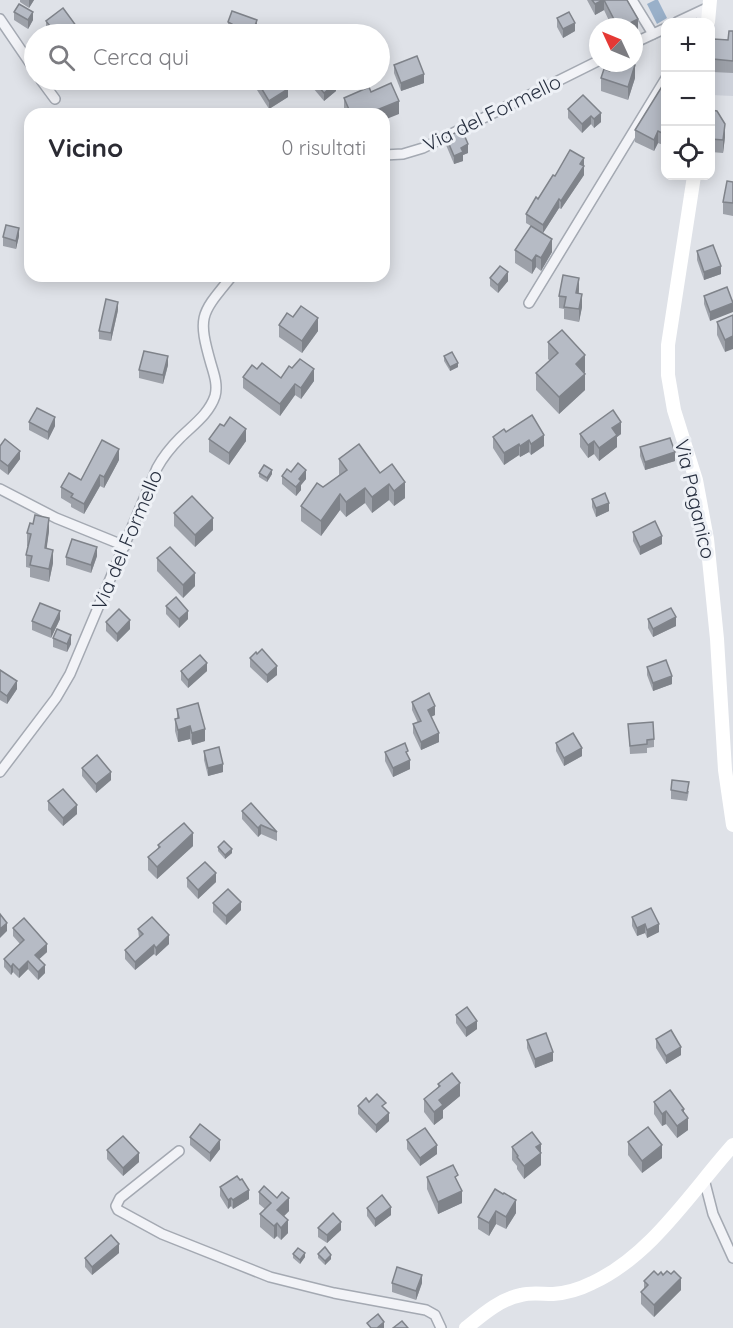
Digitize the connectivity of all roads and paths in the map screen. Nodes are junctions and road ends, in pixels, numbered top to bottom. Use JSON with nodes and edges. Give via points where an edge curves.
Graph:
{"nodes":[{"id":1,"x":632,"y":0,"type":"edge"},
{"id":2,"x":709,"y":4,"type":"edge"},
{"id":3,"x":684,"y":18,"type":"edge"},
{"id":4,"x":701,"y":18,"type":"edge"},
{"id":5,"x":0,"y":19,"type":"edge"},
{"id":6,"x":661,"y":30,"type":"edge"},
{"id":7,"x":653,"y":34,"type":"junction"},
{"id":8,"x":643,"y":39,"type":"edge"},
{"id":9,"x":24,"y":54,"type":"edge"},
{"id":10,"x":589,"y":65,"type":"edge"},
{"id":11,"x":661,"y":86,"type":"edge"},
{"id":12,"x":49,"y":90,"type":"edge"},
{"id":13,"x":55,"y":99,"type":"dead end"},
{"id":14,"x":390,"y":155,"type":"edge"},
{"id":15,"x":693,"y":180,"type":"edge"},
{"id":16,"x":227,"y":282,"type":"edge"},
{"id":17,"x":529,"y":303,"type":"dead end"},
{"id":18,"x":0,"y":489,"type":"edge"},
{"id":19,"x":125,"y":546,"type":"junction"},
{"id":20,"x":0,"y":772,"type":"edge"},
{"id":21,"x":733,"y":825,"type":"edge"},
{"id":22,"x":733,"y":1145,"type":"edge"},
{"id":23,"x":179,"y":1151,"type":"dead end"},
{"id":24,"x":704,"y":1179,"type":"junction"},
{"id":25,"x":733,"y":1258,"type":"edge"},
{"id":26,"x":441,"y":1328,"type":"edge"},
{"id":27,"x":466,"y":1328,"type":"edge"}],
"edges":[{"from":1,"to":7,"type":"street"},
{"from":2,"to":3,"type":"street"},
{"from":2,"to":4,"type":"street"},
{"from":5,"to":9,"type":"street"},
{"from":6,"to":7,"type":"street"},
{"from":7,"to":8,"type":"street"},
{"from":10,"to":14,"type":"street","name":"Via del Formello","via":[[423,148]]},
{"from":11,"to":17,"type":"street"},
{"from":12,"to":13,"type":"street"},
{"from":15,"to":21,"type":"street","name":"Via Paganico","via":[[668,345],[668,375],[674,410],[696,480],[708,546],[725,770]]},
{"from":16,"to":19,"type":"street","name":"Via del Formello","via":[[209,305],[203,321],[216,383],[213,399],[203,416],[159,464]]},
{"from":18,"to":19,"type":"street","via":[[63,522]]},
{"from":19,"to":20,"type":"street","name":"Via del Formello","via":[[66,682]]},
{"from":22,"to":24,"type":"street"},
{"from":23,"to":26,"type":"street","via":[[120,1198],[118,1210],[162,1234],[270,1277],[426,1310],[435,1315]]},
{"from":24,"to":25,"type":"street","via":[[713,1214]]},
{"from":24,"to":27,"type":"street","via":[[652,1239],[614,1271],[568,1292],[512,1297]]}]}
